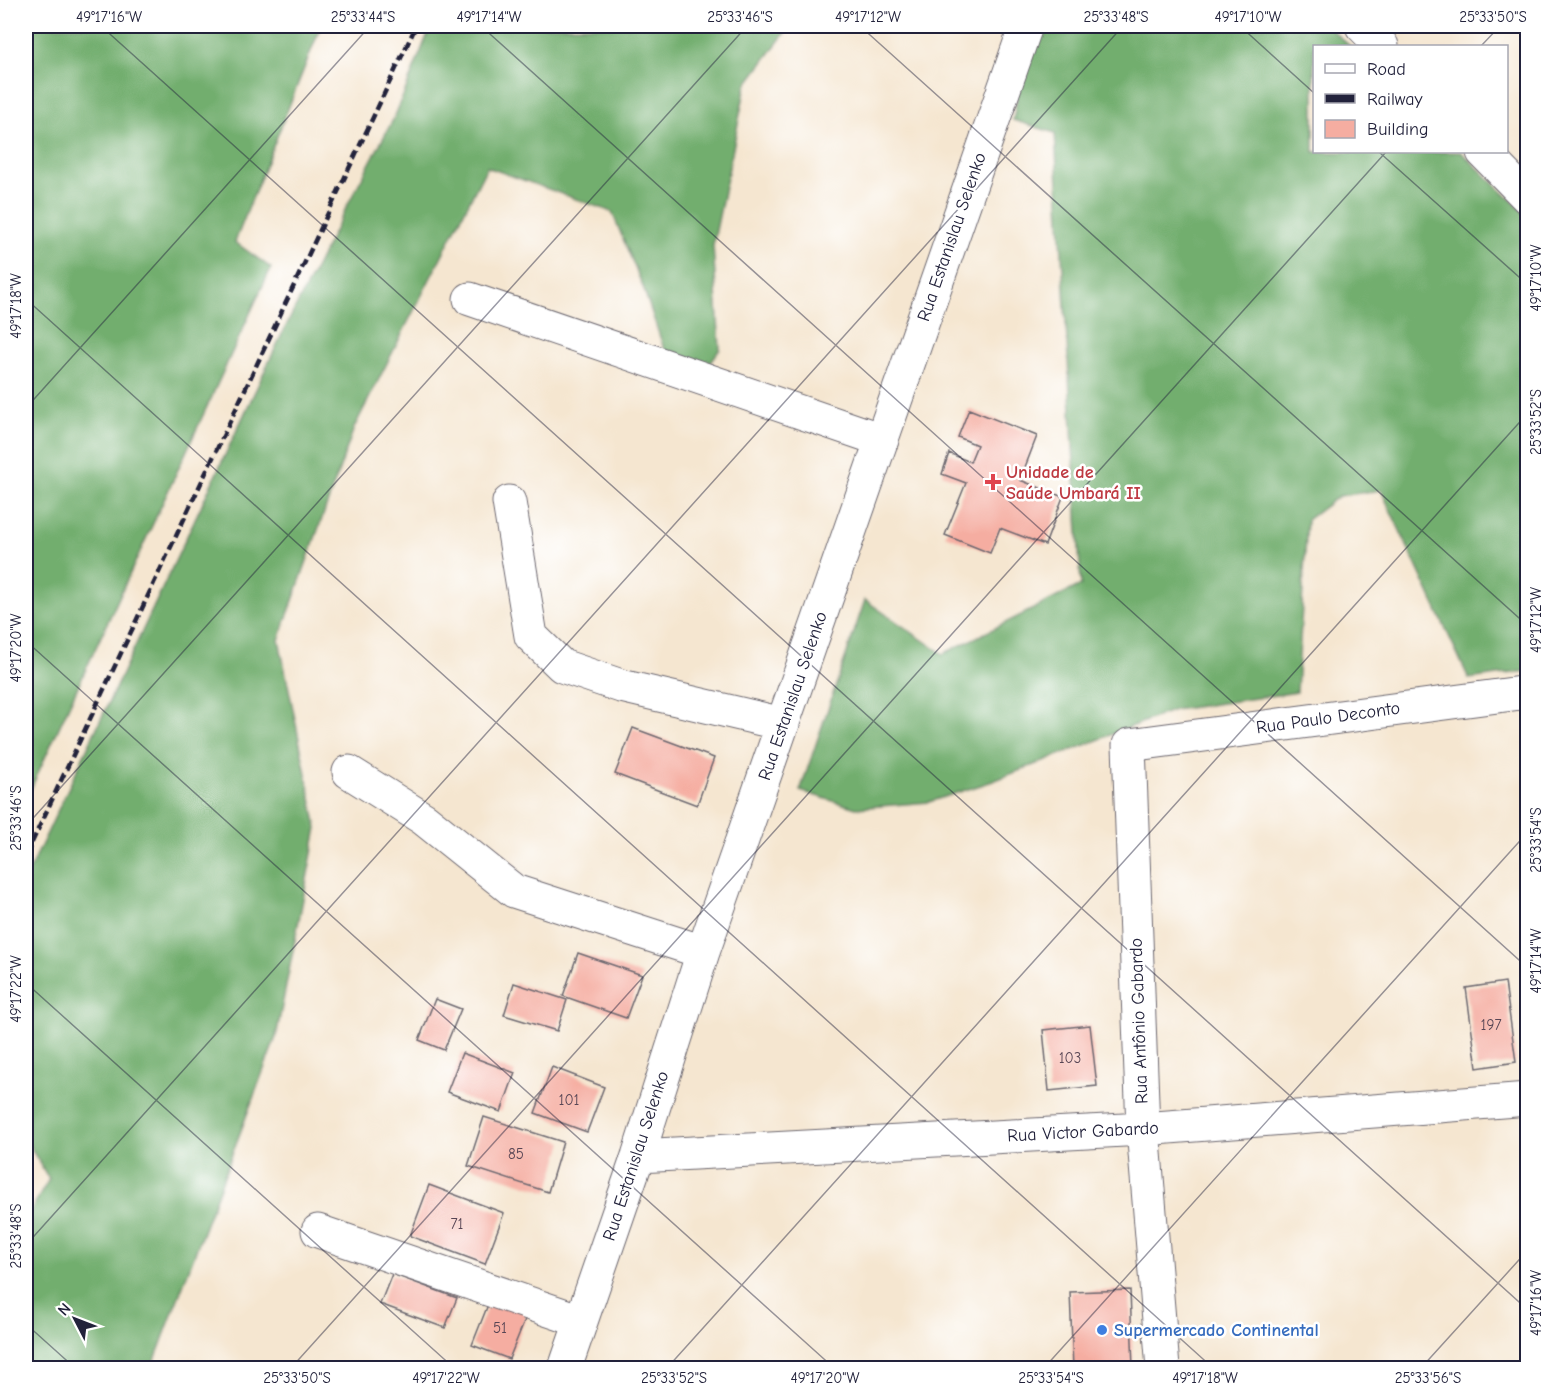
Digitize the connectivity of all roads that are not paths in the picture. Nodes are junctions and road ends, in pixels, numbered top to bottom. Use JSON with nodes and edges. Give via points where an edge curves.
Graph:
{"nodes":[{"id":1,"x":1026,"y":26,"type":"edge"},
{"id":2,"x":1362,"y":26,"type":"edge"},
{"id":3,"x":1381,"y":45,"type":"edge"},
{"id":4,"x":1484,"y":153,"type":"edge"},
{"id":5,"x":1527,"y":198,"type":"edge"},
{"id":6,"x":470,"y":300,"type":"dead end"},
{"id":7,"x":882,"y":440,"type":"junction"},
{"id":8,"x":509,"y":502,"type":"dead end"},
{"id":9,"x":1527,"y":692,"type":"edge"},
{"id":10,"x":783,"y":724,"type":"junction"},
{"id":11,"x":1129,"y":745,"type":"joint"},
{"id":12,"x":349,"y":772,"type":"dead end"},
{"id":13,"x":703,"y":952,"type":"junction"},
{"id":14,"x":1527,"y":1099,"type":"edge"},
{"id":15,"x":1143,"y":1129,"type":"junction"},
{"id":16,"x":638,"y":1156,"type":"junction"},
{"id":17,"x":318,"y":1231,"type":"dead end"},
{"id":18,"x":581,"y":1321,"type":"junction"},
{"id":19,"x":565,"y":1368,"type":"edge"},
{"id":20,"x":1163,"y":1368,"type":"edge"}],
"edges":[{"from":1,"to":7,"type":"street","name":"Rua Estanislau Selenko"},
{"from":2,"to":3,"type":"street"},
{"from":4,"to":5,"type":"street"},
{"from":6,"to":7,"type":"street"},
{"from":7,"to":10,"type":"street","name":"Rua Estanislau Selenko"},
{"from":8,"to":10,"type":"street","via":[[531,636],[562,666],[621,686]]},
{"from":9,"to":11,"type":"street","name":"Rua Paulo Deconto"},
{"from":10,"to":13,"type":"street","name":"Rua Estanislau Selenko"},
{"from":11,"to":15,"type":"street","name":"Rua Antônio Gabardo"},
{"from":12,"to":13,"type":"street","via":[[424,819],[514,891]]},
{"from":13,"to":16,"type":"street","name":"Rua Estanislau Selenko"},
{"from":14,"to":15,"type":"street","name":"Rua Victor Gabardo"},
{"from":15,"to":16,"type":"street","name":"Rua Victor Gabardo"},
{"from":15,"to":20,"type":"street","name":"Rua Antônio Gabardo"},
{"from":16,"to":18,"type":"street","name":"Rua Estanislau Selenko"},
{"from":17,"to":18,"type":"street"},
{"from":18,"to":19,"type":"street","name":"Rua Estanislau Selenko"}]}
